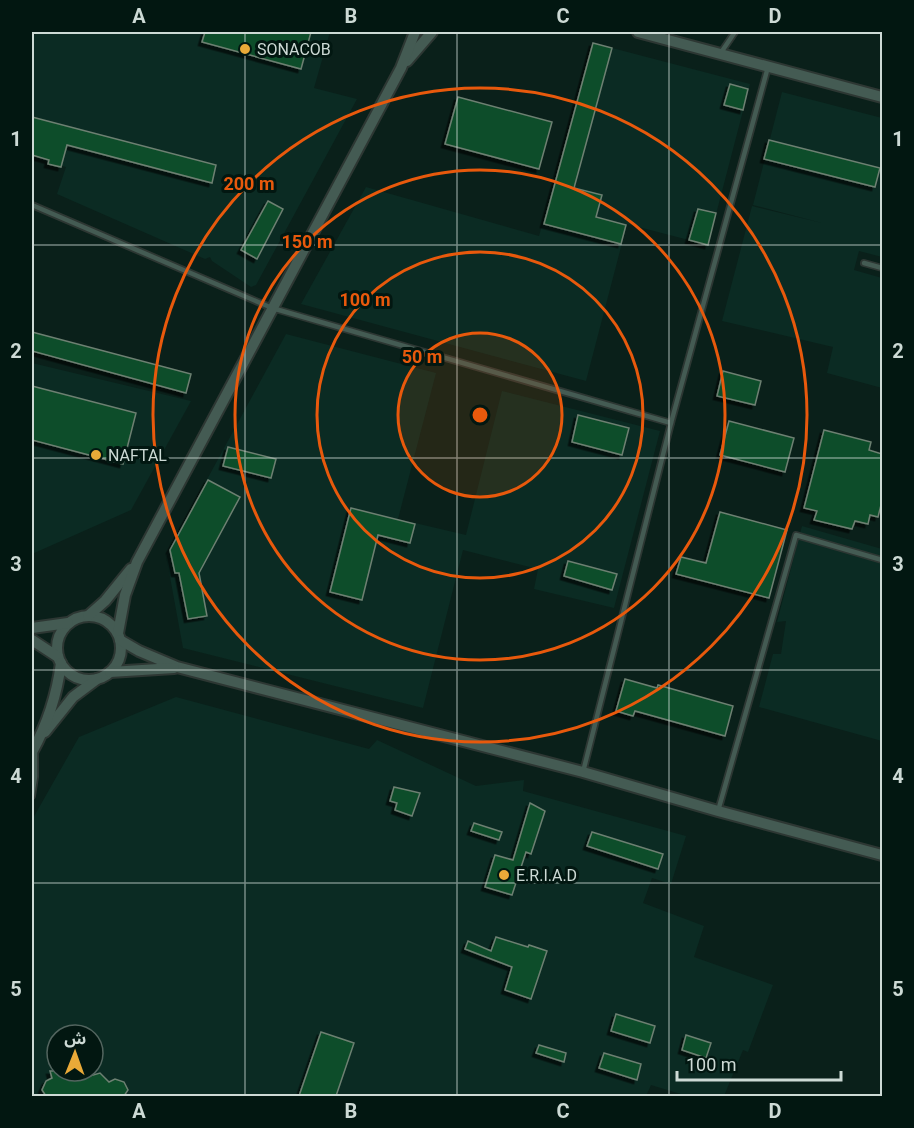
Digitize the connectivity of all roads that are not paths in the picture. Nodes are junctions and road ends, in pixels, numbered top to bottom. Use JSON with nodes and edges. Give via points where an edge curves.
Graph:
{"nodes":[{"id":1,"x":415,"y":32,"type":"edge"},
{"id":2,"x":432,"y":32,"type":"edge"},
{"id":3,"x":638,"y":32,"type":"edge"},
{"id":4,"x":735,"y":32,"type":"edge"},
{"id":5,"x":720,"y":55,"type":"junction"},
{"id":6,"x":768,"y":67,"type":"junction"},
{"id":7,"x":401,"y":68,"type":"junction"},
{"id":8,"x":882,"y":97,"type":"edge"},
{"id":9,"x":32,"y":205,"type":"edge"},
{"id":10,"x":864,"y":263,"type":"dead end"},
{"id":11,"x":882,"y":268,"type":"edge"},
{"id":12,"x":272,"y":308,"type":"junction"},
{"id":13,"x":671,"y":423,"type":"junction"},
{"id":14,"x":882,"y":560,"type":"edge"},
{"id":15,"x":137,"y":562,"type":"junction"},
{"id":16,"x":88,"y":616,"type":"junction"},
{"id":17,"x":68,"y":623,"type":"junction"},
{"id":18,"x":32,"y":628,"type":"edge"},
{"id":19,"x":119,"y":636,"type":"junction"},
{"id":20,"x":32,"y":640,"type":"edge"},
{"id":21,"x":59,"y":660,"type":"junction"},
{"id":22,"x":177,"y":667,"type":"junction"},
{"id":23,"x":110,"y":672,"type":"junction"},
{"id":24,"x":98,"y":679,"type":"junction"},
{"id":25,"x":35,"y":746,"type":"edge"},
{"id":26,"x":583,"y":772,"type":"junction"},
{"id":27,"x":32,"y":796,"type":"edge"},
{"id":28,"x":718,"y":811,"type":"junction"},
{"id":29,"x":882,"y":855,"type":"edge"}],
"edges":[{"from":1,"to":7,"type":"street"},
{"from":2,"to":7,"type":"street"},
{"from":3,"to":5,"type":"street"},
{"from":4,"to":5,"type":"lane"},
{"from":5,"to":6,"type":"street"},
{"from":6,"to":8,"type":"street"},
{"from":6,"to":13,"type":"lane"},
{"from":7,"to":12,"type":"street"},
{"from":9,"to":12,"type":"lane"},
{"from":10,"to":11,"type":"lane"},
{"from":12,"to":13,"type":"lane"},
{"from":12,"to":15,"type":"street"},
{"from":13,"to":26,"type":"lane"},
{"from":14,"to":28,"type":"lane","via":[[796,535]]},
{"from":15,"to":16,"type":"street"},
{"from":15,"to":19,"type":"street","via":[[125,595]]},
{"from":16,"to":17,"type":"street"},
{"from":16,"to":19,"type":"street","via":[[109,622]]},
{"from":17,"to":18,"type":"street"},
{"from":17,"to":21,"type":"street","via":[[57,642]]},
{"from":19,"to":22,"type":"street","via":[[139,651]]},
{"from":19,"to":23,"type":"street","via":[[119,661]]},
{"from":20,"to":21,"type":"street"},
{"from":21,"to":24,"type":"street","via":[[76,677]]},
{"from":21,"to":25,"type":"street","via":[[56,692]]},
{"from":22,"to":23,"type":"street"},
{"from":22,"to":26,"type":"street"},
{"from":23,"to":24,"type":"street"},
{"from":24,"to":25,"type":"street","via":[[74,697]]},
{"from":25,"to":27,"type":"lane"},
{"from":26,"to":28,"type":"street"},
{"from":28,"to":29,"type":"street"}]}
